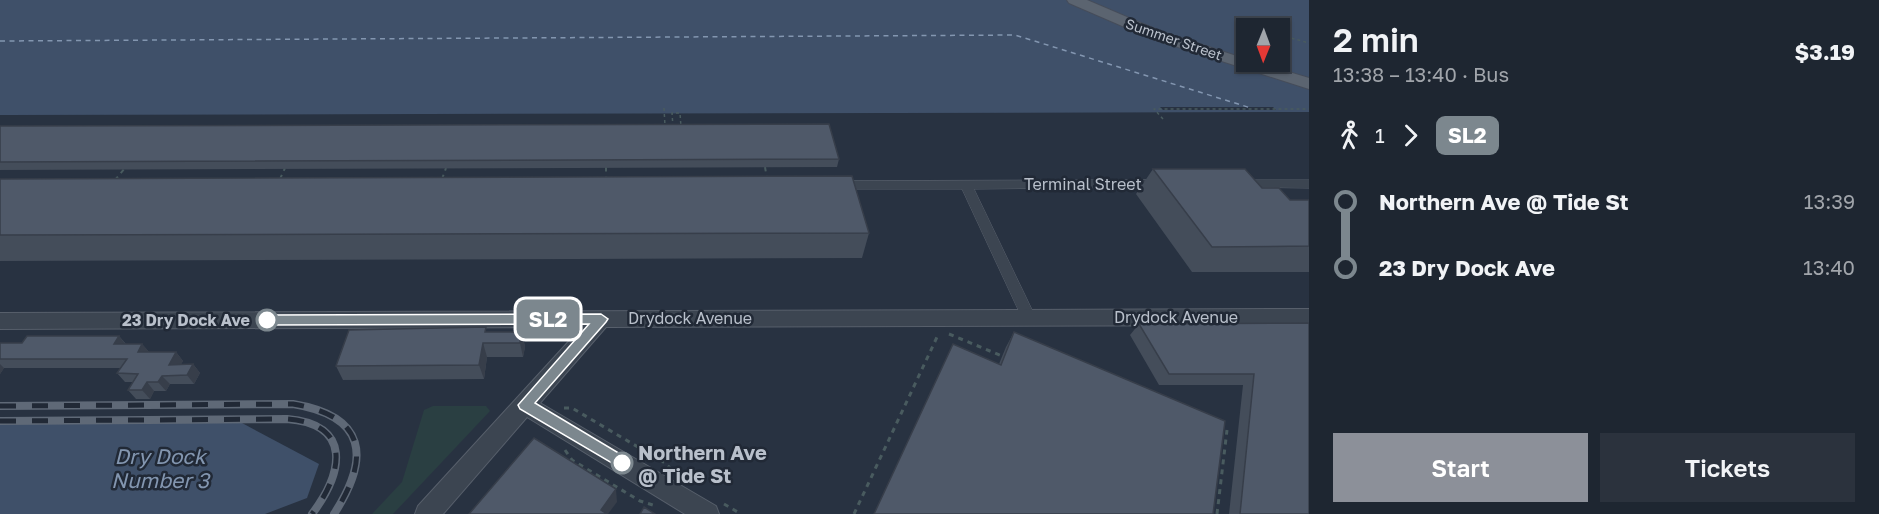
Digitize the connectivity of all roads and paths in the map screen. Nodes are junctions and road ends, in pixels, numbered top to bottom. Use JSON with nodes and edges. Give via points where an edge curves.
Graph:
{"nodes":[{"id":1,"x":1074,"y":0,"type":"edge"},
{"id":2,"x":1290,"y":38,"type":"edge"},
{"id":3,"x":1309,"y":43,"type":"edge"},
{"id":4,"x":1309,"y":84,"type":"edge"},
{"id":5,"x":664,"y":108,"type":"dead end"},
{"id":6,"x":1309,"y":109,"type":"edge"},
{"id":7,"x":1163,"y":119,"type":"dead end"},
{"id":8,"x":681,"y":132,"type":"edge"},
{"id":9,"x":606,"y":167,"type":"edge"},
{"id":10,"x":765,"y":167,"type":"edge"},
{"id":11,"x":125,"y":168,"type":"edge"},
{"id":12,"x":285,"y":168,"type":"edge"},
{"id":13,"x":446,"y":168,"type":"edge"},
{"id":14,"x":606,"y":179,"type":"edge"},
{"id":15,"x":769,"y":184,"type":"edge"},
{"id":16,"x":818,"y":184,"type":"edge"},
{"id":17,"x":966,"y":184,"type":"junction"},
{"id":18,"x":1179,"y":184,"type":"edge"},
{"id":19,"x":1228,"y":184,"type":"edge"},
{"id":20,"x":1309,"y":184,"type":"edge"},
{"id":21,"x":440,"y":185,"type":"edge"},
{"id":22,"x":111,"y":186,"type":"edge"},
{"id":23,"x":276,"y":186,"type":"edge"},
{"id":24,"x":1309,"y":317,"type":"edge"},
{"id":25,"x":1029,"y":318,"type":"junction"},
{"id":26,"x":601,"y":319,"type":"junction"},
{"id":27,"x":0,"y":321,"type":"edge"},
{"id":28,"x":1002,"y":356,"type":"edge"},
{"id":29,"x":525,"y":405,"type":"junction"},
{"id":30,"x":572,"y":408,"type":"dead end"},
{"id":31,"x":1227,"y":430,"type":"edge"},
{"id":32,"x":562,"y":447,"type":"dead end"},
{"id":33,"x":674,"y":472,"type":"dead end"},
{"id":34,"x":660,"y":507,"type":"dead end"},
{"id":35,"x":714,"y":508,"type":"edge"},
{"id":36,"x":427,"y":514,"type":"edge"},
{"id":37,"x":741,"y":514,"type":"edge"},
{"id":38,"x":854,"y":514,"type":"edge"},
{"id":39,"x":1217,"y":514,"type":"edge"}],
"edges":[{"from":1,"to":4,"type":"main road","name":"Summer Street","via":[[1171,40]]},
{"from":2,"to":3,"type":"path"},
{"from":5,"to":8,"type":"path","via":[[665,128],[674,129],[672,113],[680,113]]},
{"from":6,"to":7,"type":"path","via":[[1154,109]]},
{"from":9,"to":14,"type":"path","bridge":true},
{"from":10,"to":15,"type":"path","bridge":true},
{"from":11,"to":22,"type":"path","bridge":true},
{"from":12,"to":23,"type":"path","bridge":true},
{"from":13,"to":21,"type":"path","bridge":true},
{"from":16,"to":17,"type":"street","name":"Terminal Street"},
{"from":17,"to":18,"type":"street","name":"Terminal Street"},
{"from":17,"to":25,"type":"street"},
{"from":19,"to":20,"type":"street"},
{"from":24,"to":25,"type":"street","name":"Drydock Avenue"},
{"from":25,"to":26,"type":"street","name":"Drydock Avenue"},
{"from":26,"to":27,"type":"street","name":"Drydock Avenue"},
{"from":26,"to":29,"type":"street"},
{"from":28,"to":38,"type":"path","via":[[940,330]]},
{"from":29,"to":35,"type":"street"},
{"from":29,"to":36,"type":"street"},
{"from":30,"to":33,"type":"path"},
{"from":31,"to":39,"type":"path"},
{"from":32,"to":34,"type":"path","via":[[572,460],[640,501]]},
{"from":35,"to":37,"type":"path"}]}
